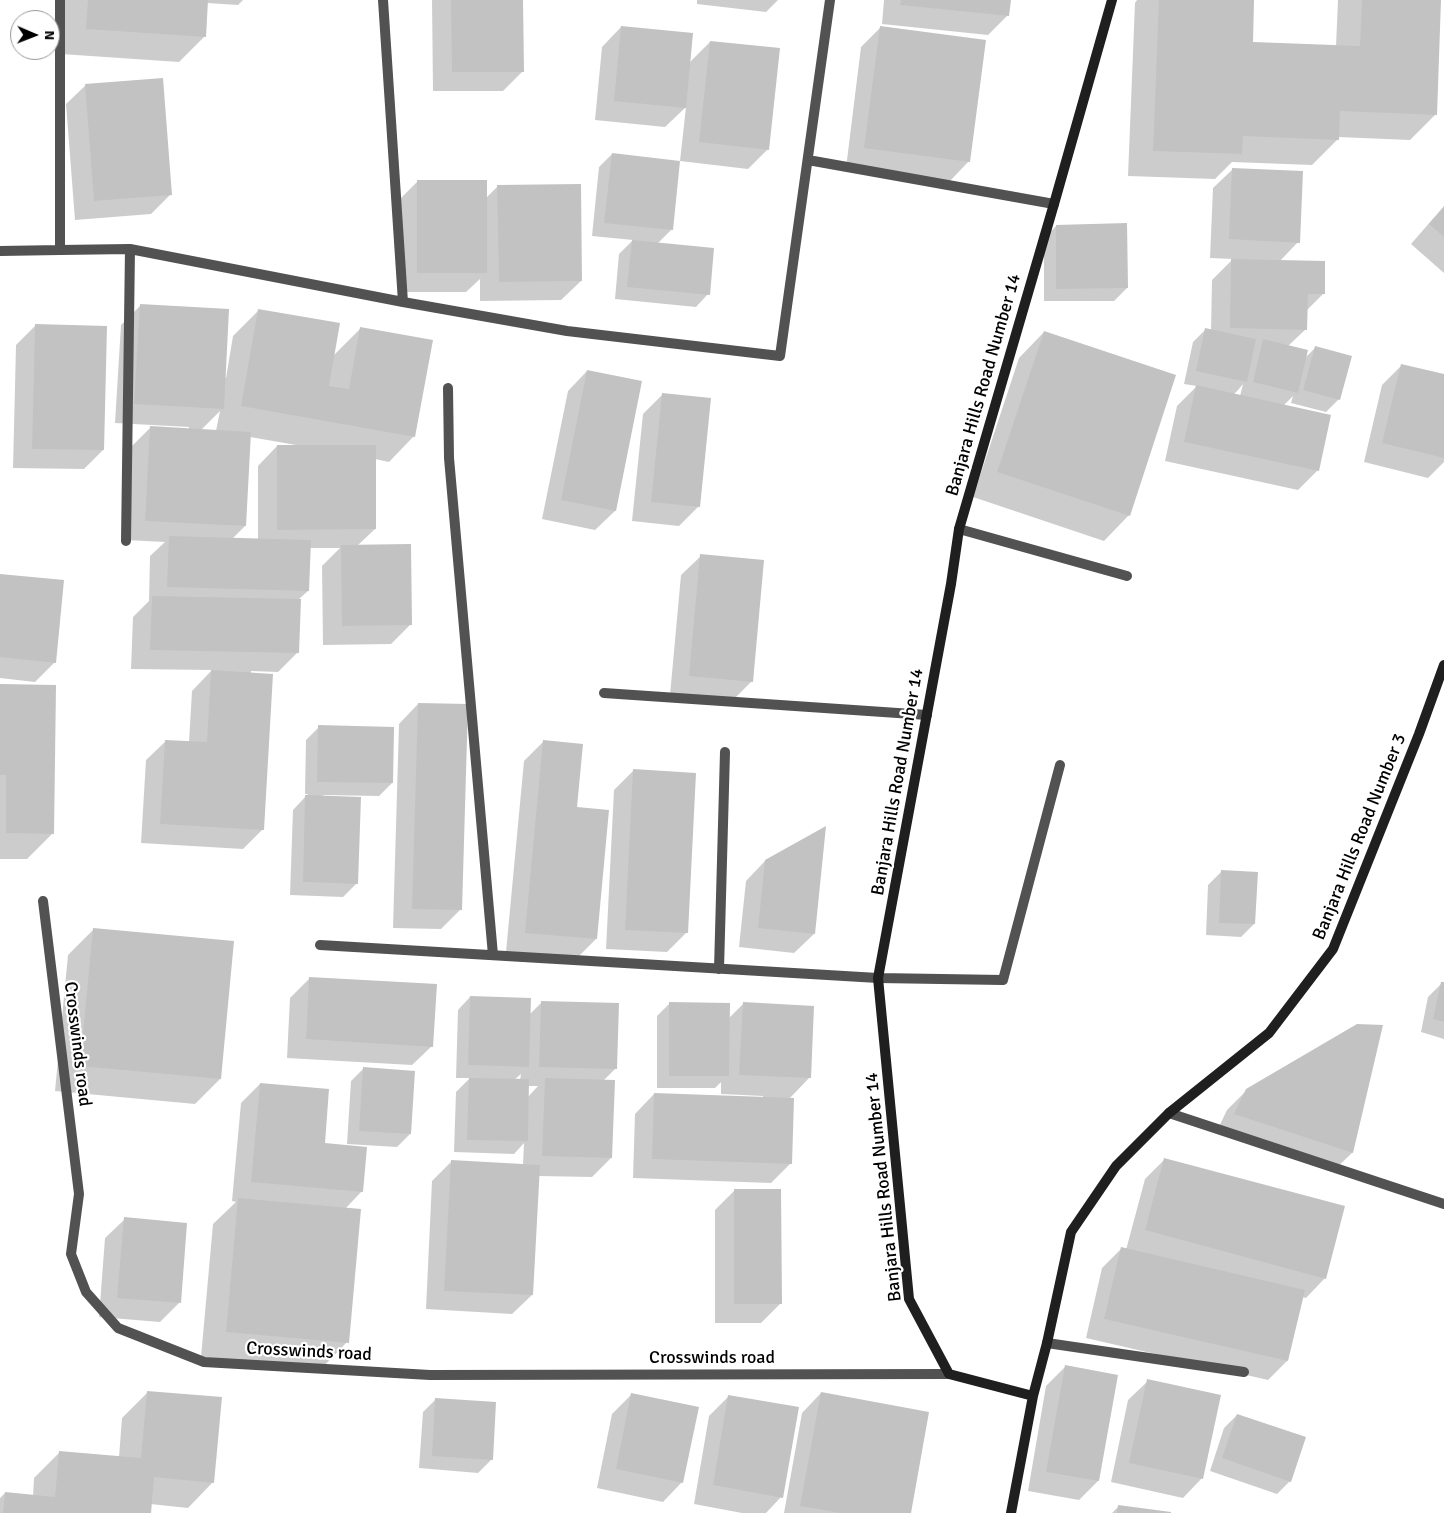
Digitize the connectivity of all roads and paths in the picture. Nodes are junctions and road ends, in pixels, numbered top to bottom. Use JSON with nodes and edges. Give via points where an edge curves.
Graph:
{"nodes":[{"id":1,"x":60,"y":0,"type":"edge"},
{"id":2,"x":383,"y":0,"type":"edge"},
{"id":3,"x":830,"y":0,"type":"edge"},
{"id":4,"x":1112,"y":0,"type":"edge"},
{"id":5,"x":808,"y":160,"type":"junction"},
{"id":6,"x":1054,"y":204,"type":"junction"},
{"id":7,"x":130,"y":249,"type":"junction"},
{"id":8,"x":0,"y":250,"type":"edge"},
{"id":9,"x":60,"y":250,"type":"junction"},
{"id":10,"x":403,"y":302,"type":"junction"},
{"id":11,"x":448,"y":388,"type":"dead end"},
{"id":12,"x":959,"y":529,"type":"junction"},
{"id":13,"x":126,"y":541,"type":"dead end"},
{"id":14,"x":1127,"y":576,"type":"dead end"},
{"id":15,"x":1444,"y":665,"type":"edge"},
{"id":16,"x":604,"y":692,"type":"dead end"},
{"id":17,"x":926,"y":715,"type":"junction"},
{"id":18,"x":725,"y":752,"type":"dead end"},
{"id":19,"x":1060,"y":765,"type":"dead end"},
{"id":20,"x":43,"y":900,"type":"dead end"},
{"id":21,"x":320,"y":946,"type":"dead end"},
{"id":22,"x":493,"y":955,"type":"junction"},
{"id":23,"x":719,"y":969,"type":"junction"},
{"id":24,"x":878,"y":978,"type":"junction"},
{"id":25,"x":1169,"y":1113,"type":"junction"},
{"id":26,"x":1444,"y":1204,"type":"edge"},
{"id":27,"x":1047,"y":1343,"type":"junction"},
{"id":28,"x":1244,"y":1372,"type":"dead end"},
{"id":29,"x":949,"y":1374,"type":"junction"},
{"id":30,"x":1033,"y":1396,"type":"junction"},
{"id":31,"x":1011,"y":1513,"type":"edge"}],
"edges":[{"from":1,"to":9,"type":"street"},
{"from":2,"to":10,"type":"street"},
{"from":3,"to":5,"type":"street"},
{"from":4,"to":6,"type":"street","name":"Banjara Hills Road Number 14"},
{"from":5,"to":6,"type":"street"},
{"from":5,"to":10,"type":"street","via":[[780,356],[567,331]]},
{"from":6,"to":12,"type":"street","name":"Banjara Hills Road Number 14"},
{"from":7,"to":9,"type":"street"},
{"from":7,"to":10,"type":"street"},
{"from":7,"to":13,"type":"street"},
{"from":8,"to":9,"type":"street"},
{"from":11,"to":22,"type":"street","via":[[449,458]]},
{"from":12,"to":14,"type":"street"},
{"from":12,"to":17,"type":"street","name":"Banjara Hills Road Number 14"},
{"from":15,"to":25,"type":"street","name":"Banjara Hills Road Number 3","via":[[1334,949],[1269,1033]]},
{"from":16,"to":17,"type":"street"},
{"from":17,"to":24,"type":"street","name":"Banjara Hills Road Number 14"},
{"from":18,"to":23,"type":"street"},
{"from":19,"to":24,"type":"street","via":[[1003,980]]},
{"from":20,"to":29,"type":"street","name":"Crosswinds road","via":[[79,1194],[71,1254],[86,1292],[118,1328],[204,1362],[430,1375]]},
{"from":21,"to":22,"type":"street"},
{"from":22,"to":23,"type":"street"},
{"from":23,"to":24,"type":"street"},
{"from":24,"to":29,"type":"street","name":"Banjara Hills Road Number 14","via":[[909,1299]]},
{"from":25,"to":26,"type":"street"},
{"from":25,"to":27,"type":"street","name":"Banjara Hills Road Number 3","via":[[1116,1166],[1071,1232]]},
{"from":27,"to":28,"type":"street"},
{"from":27,"to":30,"type":"street","name":"Banjara Hills Road Number 3"},
{"from":29,"to":30,"type":"street"},
{"from":30,"to":31,"type":"street"}]}
